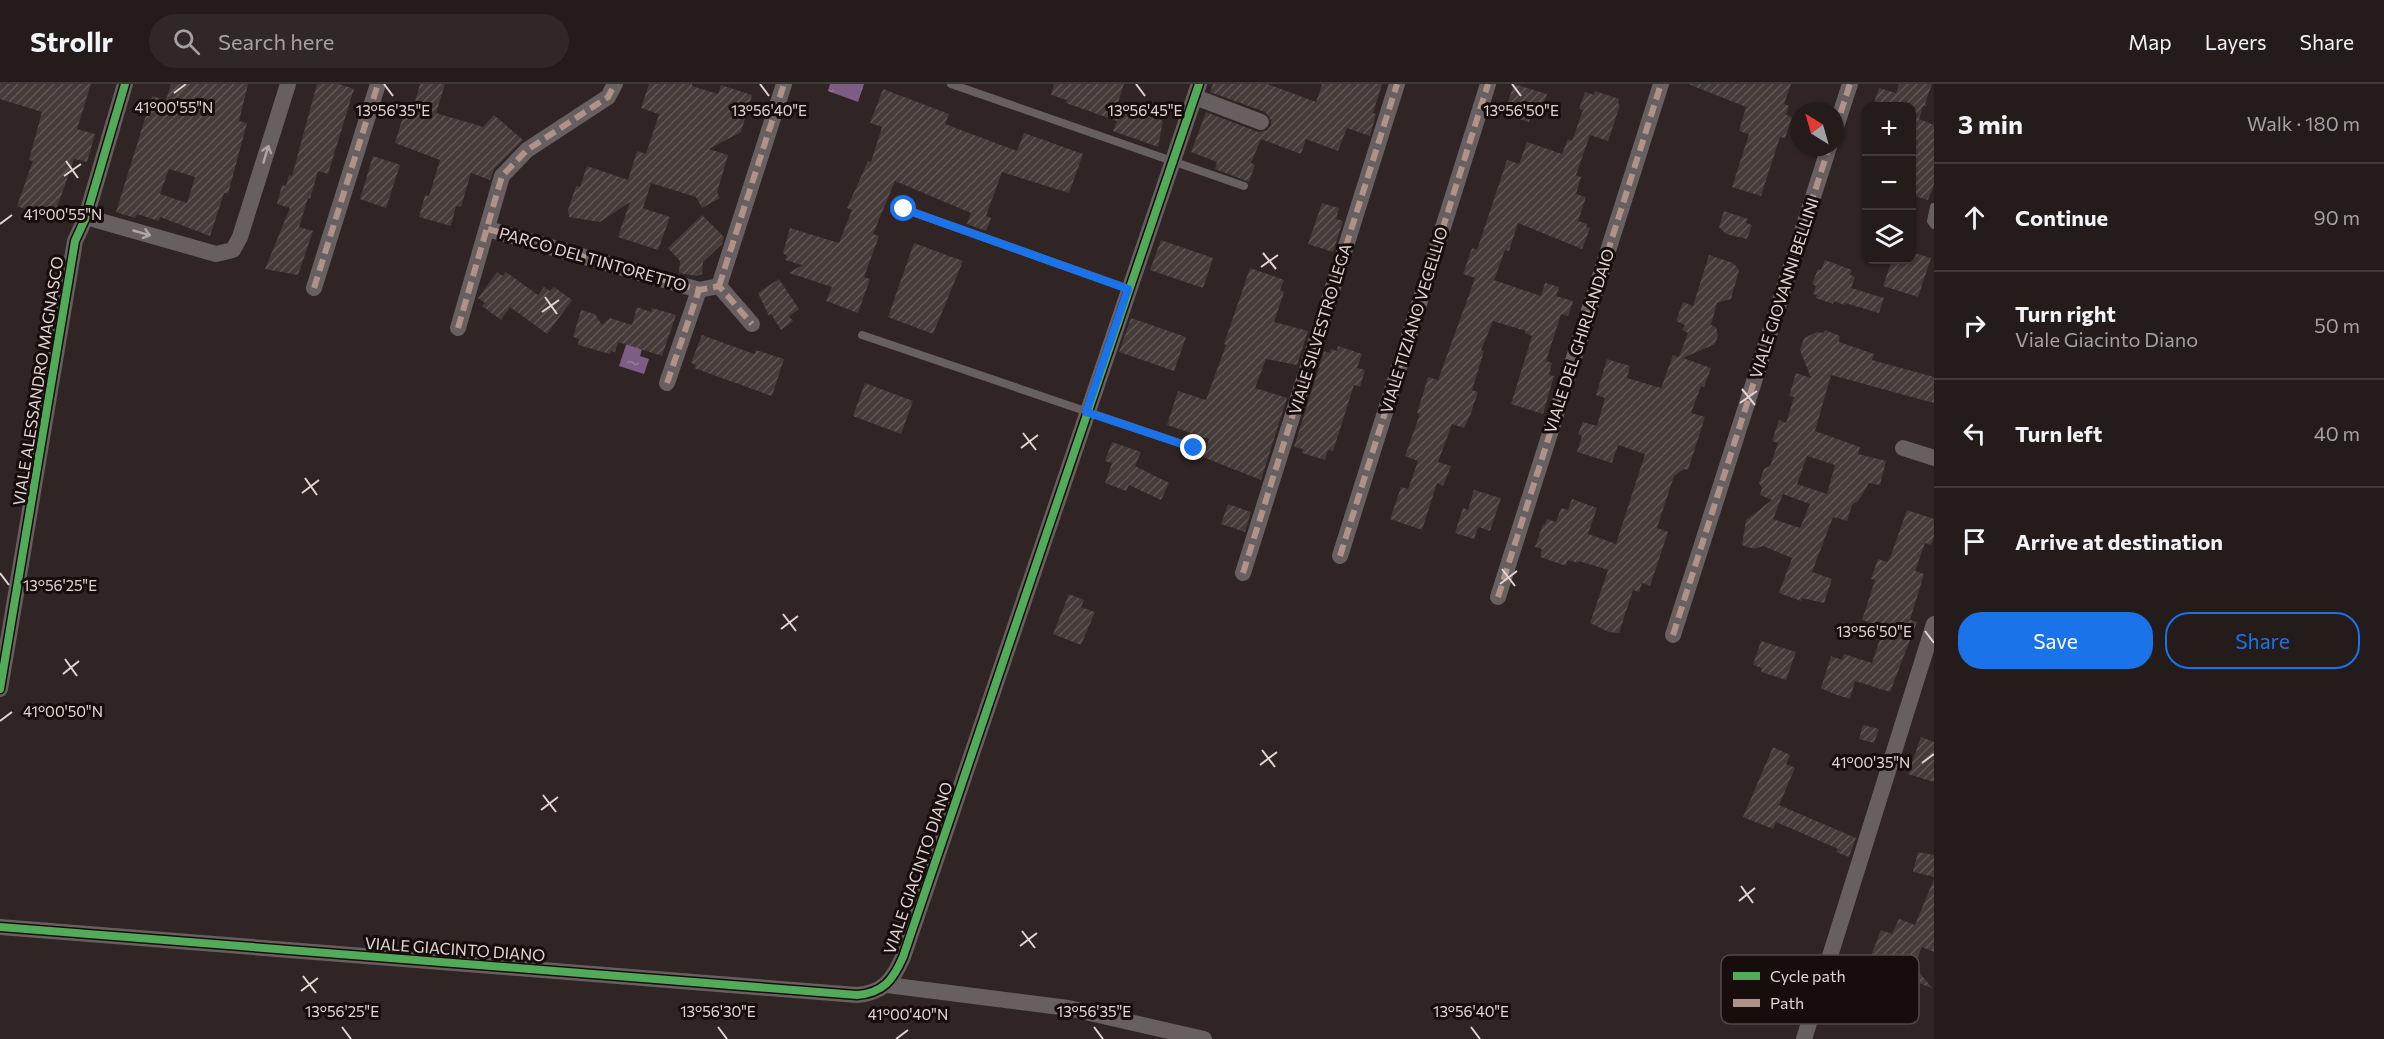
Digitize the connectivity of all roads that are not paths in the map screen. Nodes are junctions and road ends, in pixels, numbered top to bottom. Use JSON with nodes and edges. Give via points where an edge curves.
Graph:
{"nodes":[{"id":1,"x":126,"y":84,"type":"edge"},
{"id":2,"x":288,"y":84,"type":"edge"},
{"id":3,"x":378,"y":84,"type":"edge"},
{"id":4,"x":615,"y":84,"type":"edge"},
{"id":5,"x":784,"y":84,"type":"edge"},
{"id":6,"x":951,"y":84,"type":"edge"},
{"id":7,"x":1397,"y":84,"type":"edge"},
{"id":8,"x":1488,"y":84,"type":"edge"},
{"id":9,"x":1661,"y":84,"type":"edge"},
{"id":10,"x":1850,"y":84,"type":"edge"},
{"id":11,"x":1197,"y":90,"type":"edge"},
{"id":12,"x":1844,"y":102,"type":"edge"},
{"id":13,"x":1260,"y":122,"type":"dead end"},
{"id":14,"x":1826,"y":156,"type":"edge"},
{"id":15,"x":1173,"y":162,"type":"junction"},
{"id":16,"x":1244,"y":186,"type":"dead end"},
{"id":17,"x":1934,"y":207,"type":"edge"},
{"id":18,"x":904,"y":209,"type":"dead end"},
{"id":19,"x":86,"y":217,"type":"junction"},
{"id":20,"x":1934,"y":225,"type":"edge"},
{"id":21,"x":488,"y":229,"type":"junction"},
{"id":22,"x":719,"y":286,"type":"junction"},
{"id":23,"x":314,"y":288,"type":"dead end"},
{"id":24,"x":1128,"y":289,"type":"junction"},
{"id":25,"x":699,"y":290,"type":"junction"},
{"id":26,"x":752,"y":324,"type":"dead end"},
{"id":27,"x":458,"y":328,"type":"dead end"},
{"id":28,"x":862,"y":335,"type":"dead end"},
{"id":29,"x":667,"y":383,"type":"dead end"},
{"id":30,"x":1086,"y":412,"type":"junction"},
{"id":31,"x":1194,"y":448,"type":"dead end"},
{"id":32,"x":1903,"y":448,"type":"dead end"},
{"id":33,"x":1934,"y":458,"type":"edge"},
{"id":34,"x":1340,"y":556,"type":"dead end"},
{"id":35,"x":1243,"y":573,"type":"dead end"},
{"id":36,"x":1498,"y":597,"type":"dead end"},
{"id":37,"x":1934,"y":624,"type":"edge"},
{"id":38,"x":1673,"y":635,"type":"dead end"},
{"id":39,"x":0,"y":689,"type":"edge"},
{"id":40,"x":0,"y":927,"type":"edge"},
{"id":41,"x":1830,"y":955,"type":"edge"},
{"id":42,"x":887,"y":985,"type":"junction"},
{"id":43,"x":1809,"y":1024,"type":"edge"},
{"id":44,"x":1204,"y":1039,"type":"edge"},
{"id":45,"x":1804,"y":1039,"type":"edge"}],
"edges":[{"from":1,"to":19,"type":"street","name":"VIALE ALESSANDRO MAGNASCO"},
{"from":19,"to":2,"type":"street","one_way":true,"via":[[216,254],[232,250],[240,237]]},
{"from":3,"to":23,"type":"street"},
{"from":4,"to":21,"type":"street","name":"PARCO DEL TINTORETTO","via":[[608,97],[527,150],[502,176]]},
{"from":5,"to":22,"type":"street"},
{"from":6,"to":15,"type":"lane"},
{"from":7,"to":35,"type":"street","name":"VIALE SILVESTRO LEGA"},
{"from":8,"to":34,"type":"street","name":"VIALE TIZIANO VECELLIO"},
{"from":9,"to":36,"type":"street","name":"VIALE DEL GHIRLANDAIO"},
{"from":10,"to":12,"type":"street"},
{"from":11,"to":13,"type":"street"},
{"from":11,"to":15,"type":"street","name":"VIALE GIACINTO DIANO"},
{"from":14,"to":38,"type":"street","name":"VIALE GIOVANNI BELLINI"},
{"from":15,"to":16,"type":"lane"},
{"from":15,"to":24,"type":"street","name":"VIALE GIACINTO DIANO"},
{"from":17,"to":20,"type":"lane"},
{"from":18,"to":24,"type":"lane"},
{"from":19,"to":39,"type":"street","name":"VIALE ALESSANDRO MAGNASCO","via":[[75,241]]},
{"from":21,"to":25,"type":"street","name":"PARCO DEL TINTORETTO"},
{"from":21,"to":27,"type":"street","name":"PARCO DEL TINTORETTO"},
{"from":22,"to":25,"type":"street","name":"PARCO DEL TINTORETTO"},
{"from":22,"to":26,"type":"street"},
{"from":24,"to":30,"type":"street","name":"VIALE GIACINTO DIANO"},
{"from":25,"to":29,"type":"street","name":"PARCO DEL TINTORETTO"},
{"from":28,"to":30,"type":"lane"},
{"from":30,"to":31,"type":"lane"},
{"from":30,"to":42,"type":"street","name":"VIALE GIACINTO DIANO","via":[[903,957]]},
{"from":32,"to":33,"type":"street"},
{"from":37,"to":41,"type":"street"},
{"from":40,"to":42,"type":"street","name":"VIALE GIACINTO DIANO","via":[[857,994],[871,993]]},
{"from":42,"to":44,"type":"street","via":[[1068,1008]]},
{"from":43,"to":45,"type":"street"}]}
